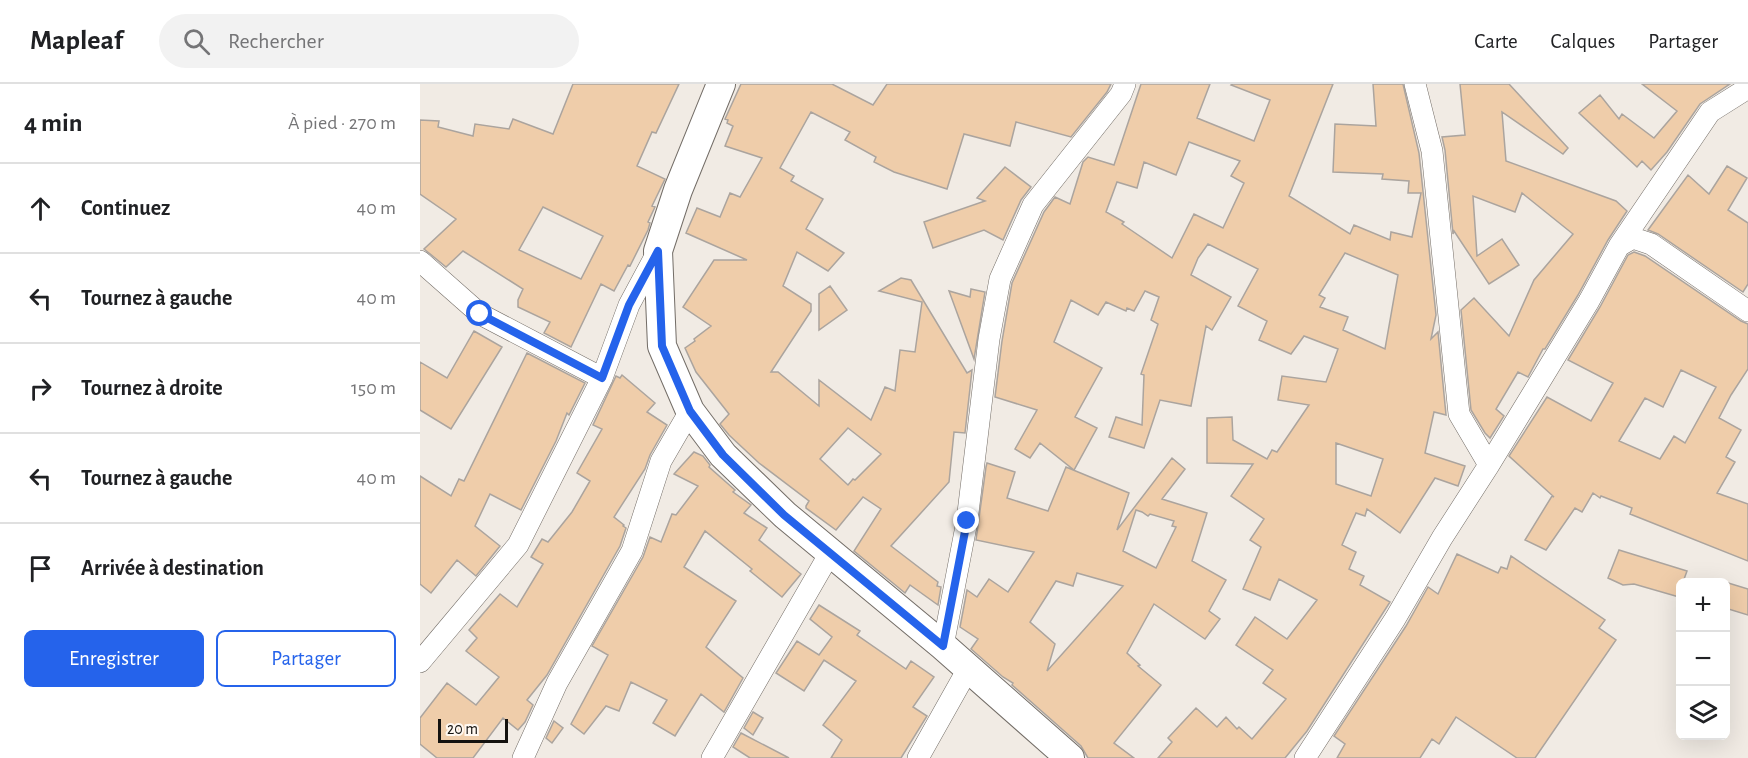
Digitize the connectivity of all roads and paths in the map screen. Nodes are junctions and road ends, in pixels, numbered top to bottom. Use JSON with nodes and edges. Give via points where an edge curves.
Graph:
{"nodes":[{"id":1,"x":722,"y":84,"type":"edge"},
{"id":2,"x":1125,"y":84,"type":"edge"},
{"id":3,"x":1415,"y":84,"type":"edge"},
{"id":4,"x":1748,"y":88,"type":"edge"},
{"id":5,"x":1619,"y":246,"type":"junction"},
{"id":6,"x":658,"y":251,"type":"junction"},
{"id":7,"x":420,"y":261,"type":"edge"},
{"id":8,"x":1748,"y":310,"type":"edge"},
{"id":9,"x":602,"y":378,"type":"junction"},
{"id":10,"x":690,"y":411,"type":"junction"},
{"id":11,"x":1489,"y":465,"type":"junction"},
{"id":12,"x":830,"y":553,"type":"junction"},
{"id":13,"x":943,"y":646,"type":"junction"},
{"id":14,"x":420,"y":662,"type":"edge"},
{"id":15,"x":968,"y":669,"type":"junction"},
{"id":16,"x":523,"y":758,"type":"edge"},
{"id":17,"x":712,"y":758,"type":"edge"},
{"id":18,"x":918,"y":758,"type":"edge"},
{"id":19,"x":1070,"y":758,"type":"edge"},
{"id":20,"x":1305,"y":758,"type":"edge"}],
"edges":[{"from":1,"to":6,"type":"main road","via":[[678,190]]},
{"from":2,"to":13,"type":"street","via":[[1033,206],[1000,279],[967,521]]},
{"from":3,"to":11,"type":"street","via":[[1432,151],[1459,414]]},
{"from":4,"to":5,"type":"street","via":[[1710,112]]},
{"from":5,"to":8,"type":"street","via":[[1633,238],[1651,244]]},
{"from":5,"to":11,"type":"street"},
{"from":6,"to":9,"type":"street","via":[[629,305]]},
{"from":6,"to":10,"type":"main road","via":[[662,346]]},
{"from":7,"to":9,"type":"street","via":[[480,314]]},
{"from":9,"to":14,"type":"street","via":[[518,545]]},
{"from":10,"to":12,"type":"main road","via":[[723,455],[784,515]]},
{"from":10,"to":16,"type":"street","via":[[661,461],[632,551],[557,683]]},
{"from":11,"to":20,"type":"street"},
{"from":12,"to":13,"type":"main road"},
{"from":12,"to":17,"type":"street"},
{"from":13,"to":15,"type":"main road"},
{"from":15,"to":18,"type":"street"},
{"from":15,"to":19,"type":"main road"}]}
